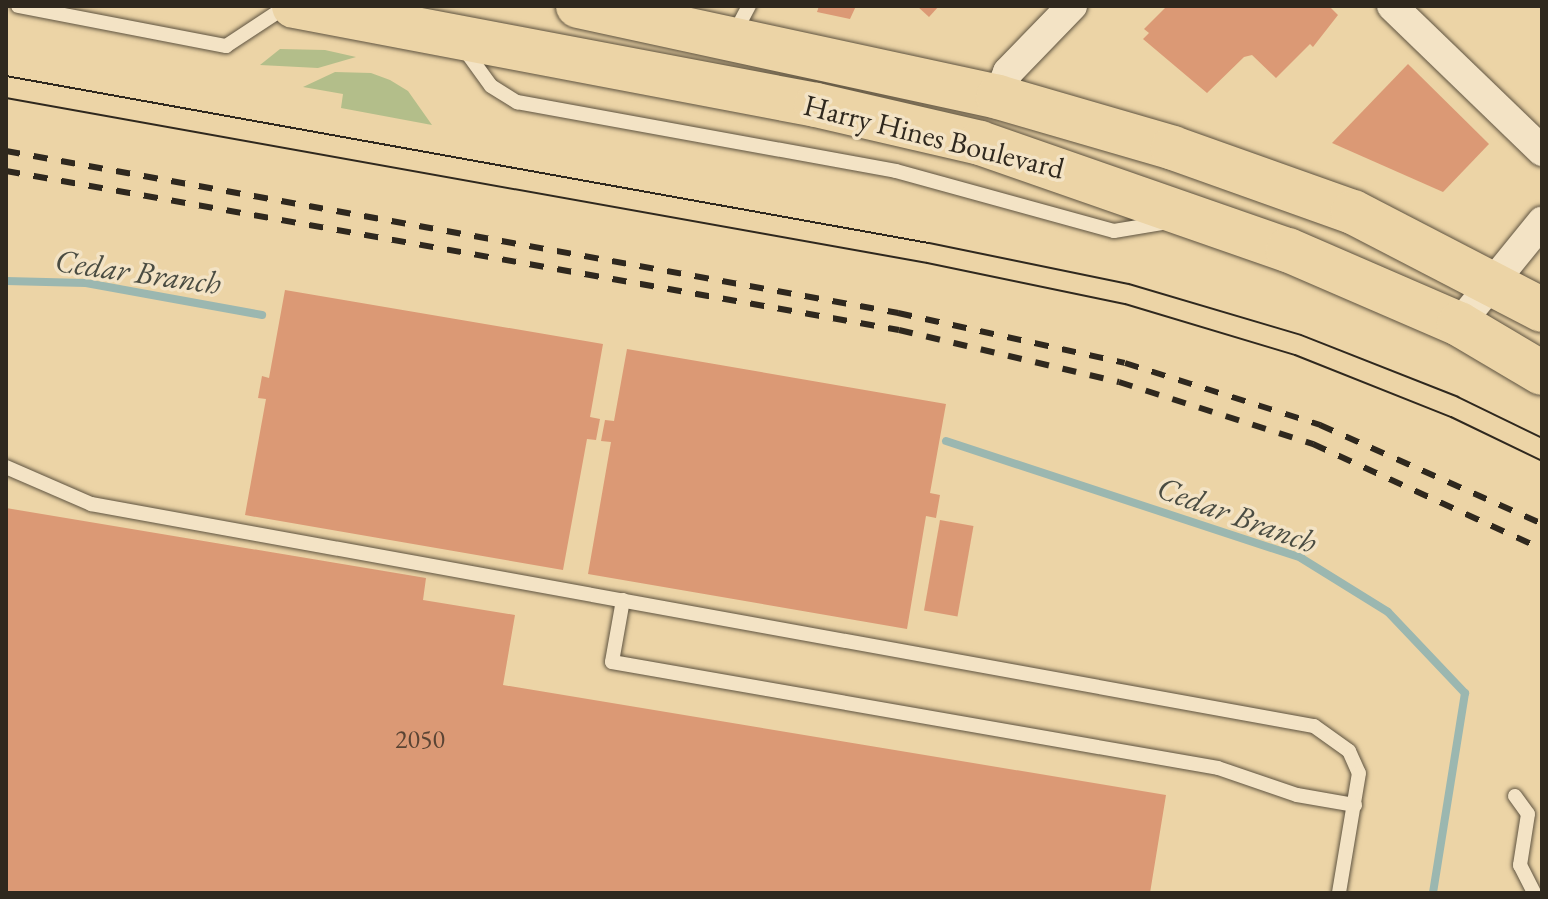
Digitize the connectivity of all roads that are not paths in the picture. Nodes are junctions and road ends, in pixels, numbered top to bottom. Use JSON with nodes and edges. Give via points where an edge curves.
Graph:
{"nodes":[{"id":1,"x":18,"y":6,"type":"edge"},
{"id":2,"x":287,"y":6,"type":"edge"},
{"id":3,"x":294,"y":6,"type":"edge"},
{"id":4,"x":578,"y":6,"type":"edge"},
{"id":5,"x":1072,"y":6,"type":"edge"},
{"id":6,"x":1392,"y":6,"type":"edge"},
{"id":7,"x":740,"y":22,"type":"edge"},
{"id":8,"x":456,"y":35,"type":"junction"},
{"id":9,"x":998,"y":97,"type":"junction"},
{"id":10,"x":980,"y":143,"type":"junction"},
{"id":11,"x":1542,"y":151,"type":"edge"},
{"id":12,"x":1191,"y":215,"type":"junction"},
{"id":13,"x":1542,"y":222,"type":"edge"},
{"id":14,"x":1494,"y":282,"type":"junction"},
{"id":15,"x":1542,"y":310,"type":"edge"},
{"id":16,"x":1459,"y":324,"type":"junction"},
{"id":17,"x":1542,"y":373,"type":"edge"},
{"id":18,"x":6,"y":467,"type":"edge"},
{"id":19,"x":623,"y":600,"type":"junction"},
{"id":20,"x":1515,"y":796,"type":"dead end"},
{"id":21,"x":1355,"y":805,"type":"junction"},
{"id":22,"x":1339,"y":893,"type":"edge"},
{"id":23,"x":1534,"y":893,"type":"edge"}],
"edges":[{"from":1,"to":2,"type":"lane","via":[[226,46]]},
{"from":3,"to":8,"type":"main road","name":"Harry Hines Boulevard"},
{"from":4,"to":7,"type":"main road","name":"Harry Hines Boulevard"},
{"from":5,"to":9,"type":"street","via":[[1008,72]]},
{"from":6,"to":11,"type":"street"},
{"from":7,"to":9,"type":"main road","name":"Harry Hines Boulevard"},
{"from":8,"to":10,"type":"main road","name":"Harry Hines Boulevard","via":[[816,105]]},
{"from":8,"to":12,"type":"lane","via":[[491,86],[517,102],[896,171],[1114,231]]},
{"from":9,"to":10,"type":"main road"},
{"from":9,"to":14,"type":"main road","name":"Harry Hines Boulevard","via":[[1173,148],[1353,212]]},
{"from":10,"to":12,"type":"main road","name":"Harry Hines Boulevard"},
{"from":12,"to":16,"type":"main road","name":"Harry Hines Boulevard"},
{"from":13,"to":14,"type":"street"},
{"from":14,"to":15,"type":"main road","name":"Harry Hines Boulevard"},
{"from":14,"to":16,"type":"street"},
{"from":16,"to":17,"type":"main road","name":"Harry Hines Boulevard"},
{"from":18,"to":19,"type":"lane","via":[[91,504]]},
{"from":19,"to":21,"type":"lane","via":[[1314,726],[1349,751],[1359,773]]},
{"from":19,"to":21,"type":"lane","via":[[612,662],[1218,768],[1297,795]]},
{"from":20,"to":23,"type":"lane","via":[[1528,814],[1520,865]]},
{"from":21,"to":22,"type":"lane"}]}
